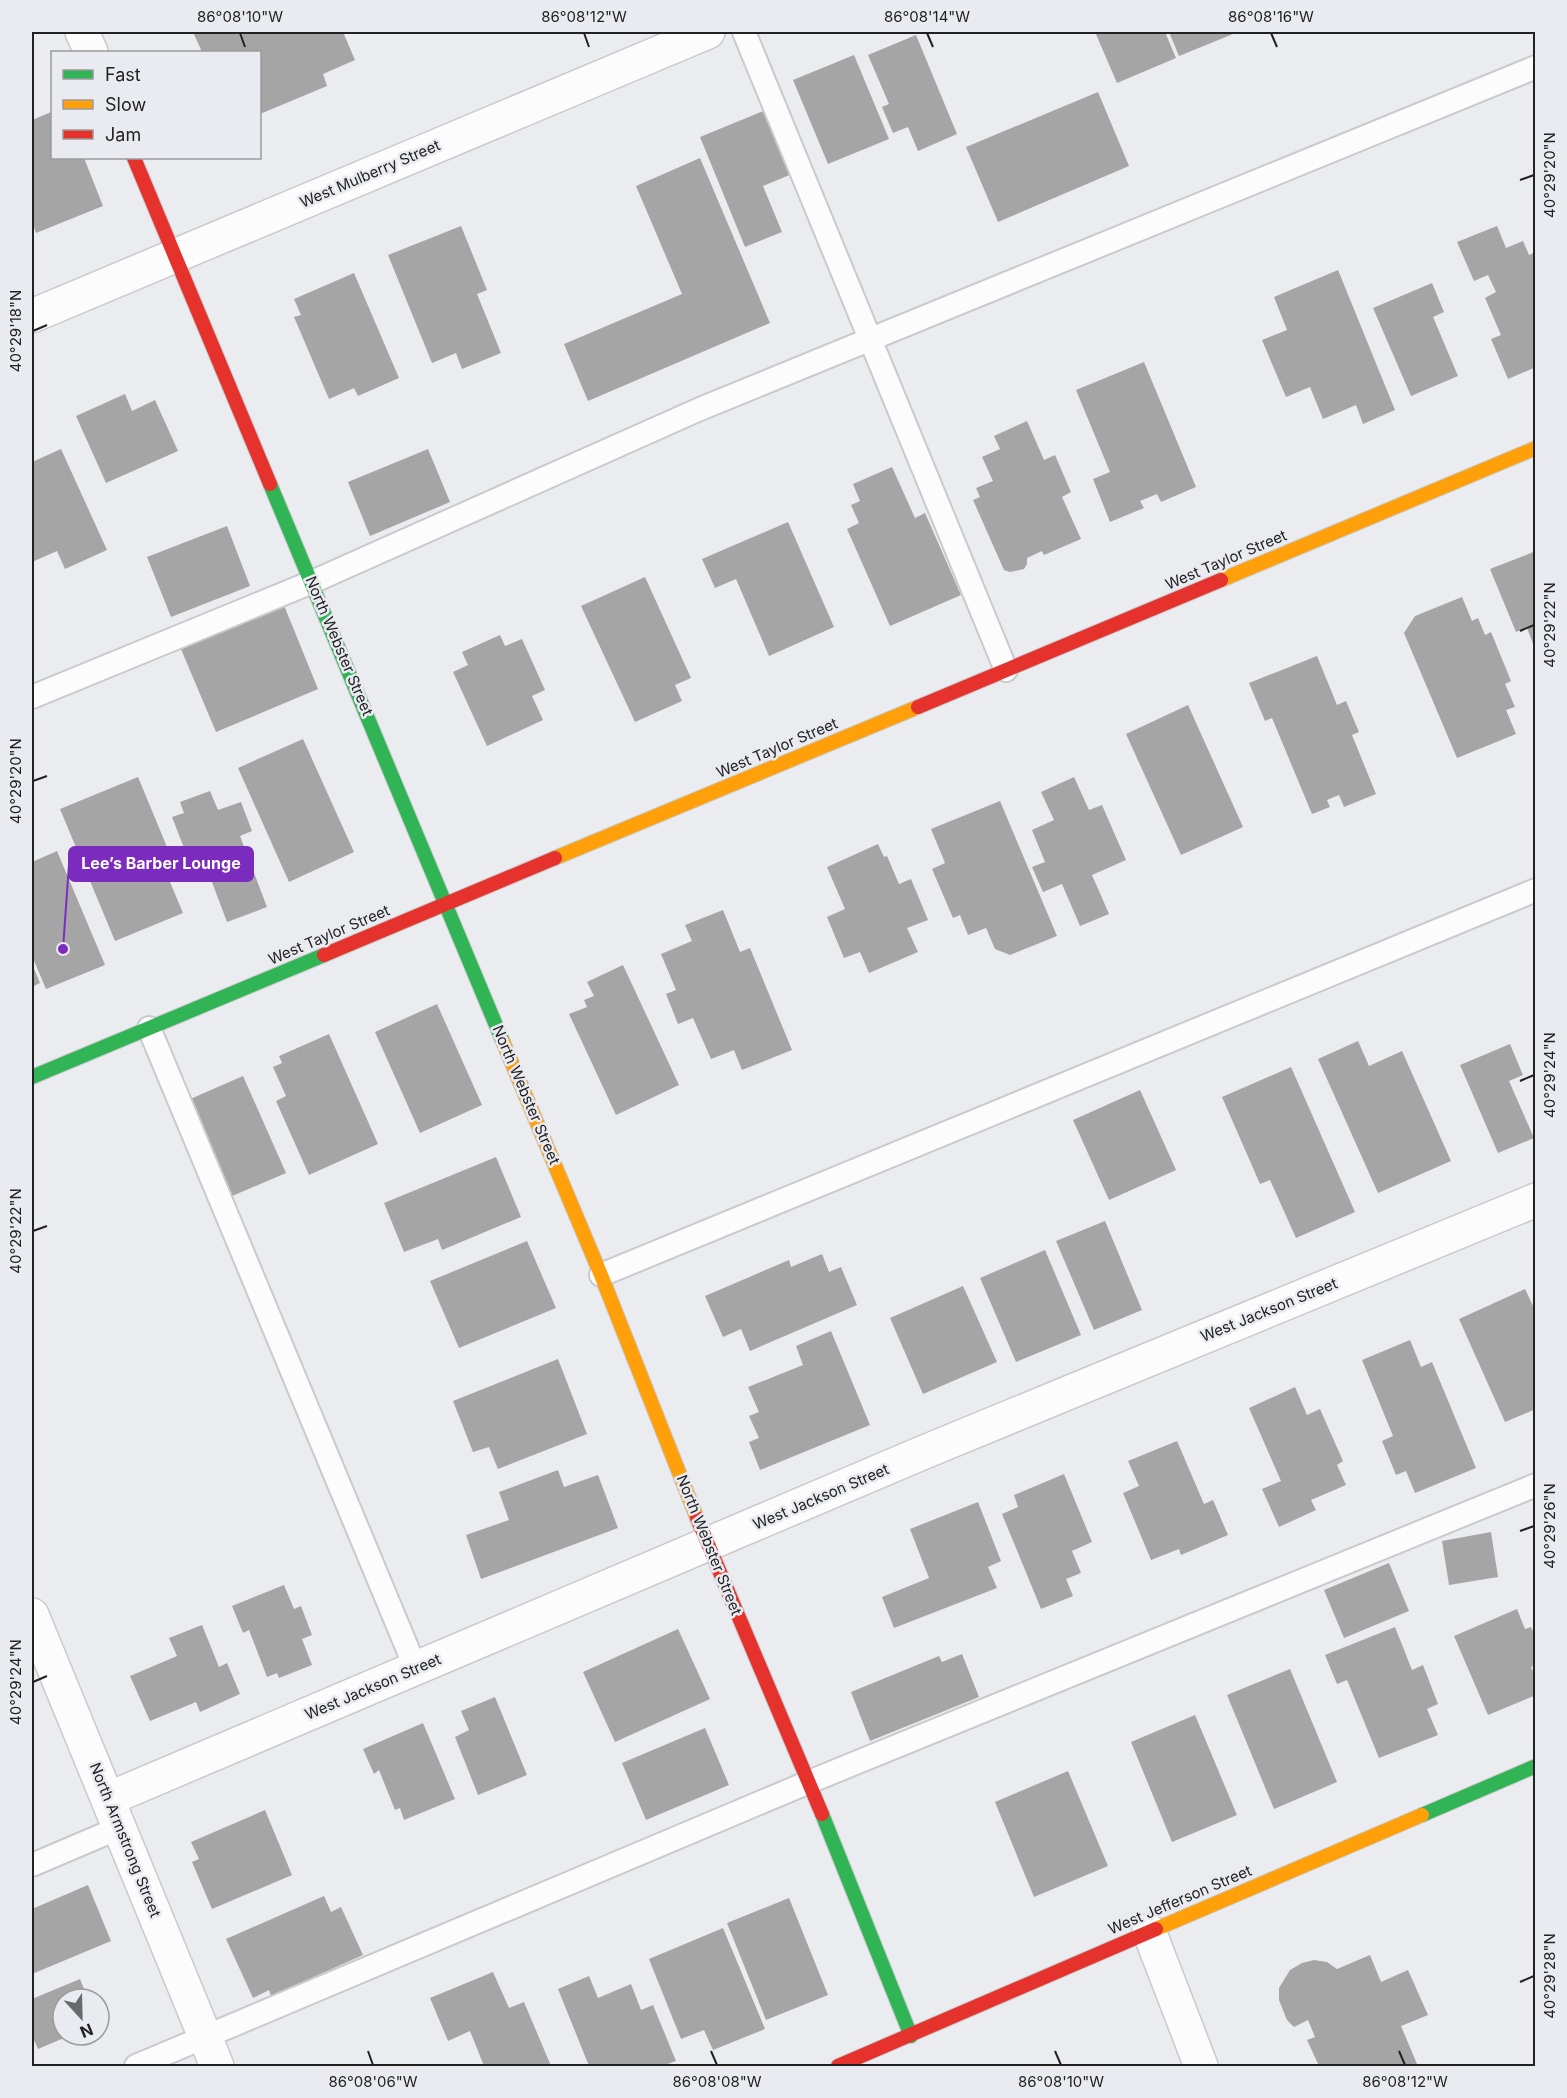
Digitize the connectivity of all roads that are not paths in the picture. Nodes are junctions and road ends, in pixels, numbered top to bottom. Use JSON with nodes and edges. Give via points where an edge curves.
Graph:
{"nodes":[{"id":1,"x":82,"y":32,"type":"edge"},
{"id":2,"x":708,"y":32,"type":"edge"},
{"id":3,"x":744,"y":32,"type":"edge"},
{"id":4,"x":91,"y":51,"type":"edge"},
{"id":5,"x":1536,"y":67,"type":"edge"},
{"id":6,"x":134,"y":159,"type":"edge"},
{"id":7,"x":175,"y":255,"type":"junction"},
{"id":8,"x":32,"y":316,"type":"edge"},
{"id":9,"x":870,"y":339,"type":"junction"},
{"id":10,"x":1536,"y":448,"type":"edge"},
{"id":11,"x":312,"y":582,"type":"junction"},
{"id":12,"x":1006,"y":669,"type":"junction"},
{"id":13,"x":32,"y":697,"type":"edge"},
{"id":14,"x":1536,"y":890,"type":"edge"},
{"id":15,"x":446,"y":904,"type":"junction"},
{"id":16,"x":148,"y":1028,"type":"junction"},
{"id":17,"x":32,"y":1077,"type":"edge"},
{"id":18,"x":1536,"y":1200,"type":"edge"},
{"id":19,"x":601,"y":1275,"type":"junction"},
{"id":20,"x":1536,"y":1485,"type":"edge"},
{"id":21,"x":708,"y":1545,"type":"junction"},
{"id":22,"x":32,"y":1615,"type":"edge"},
{"id":23,"x":416,"y":1669,"type":"junction"},
{"id":24,"x":1536,"y":1766,"type":"edge"},
{"id":25,"x":809,"y":1782,"type":"junction"},
{"id":26,"x":114,"y":1813,"type":"junction"},
{"id":27,"x":32,"y":1865,"type":"edge"},
{"id":28,"x":1149,"y":1931,"type":"junction"},
{"id":29,"x":911,"y":2036,"type":"junction"},
{"id":30,"x":211,"y":2052,"type":"edge"},
{"id":31,"x":136,"y":2067,"type":"edge"},
{"id":32,"x":838,"y":2067,"type":"edge"},
{"id":33,"x":1201,"y":2067,"type":"edge"}],
"edges":[{"from":1,"to":4,"type":"street"},
{"from":2,"to":7,"type":"street","name":"West Mulberry Street"},
{"from":3,"to":9,"type":"lane"},
{"from":5,"to":9,"type":"lane"},
{"from":6,"to":7,"type":"street","name":"North Webster Street"},
{"from":7,"to":8,"type":"street","name":"West Mulberry Street"},
{"from":7,"to":11,"type":"street","name":"North Webster Street"},
{"from":9,"to":11,"type":"lane","via":[[700,409]]},
{"from":9,"to":12,"type":"lane"},
{"from":10,"to":12,"type":"street","name":"West Taylor Street"},
{"from":11,"to":13,"type":"lane"},
{"from":11,"to":15,"type":"street","name":"North Webster Street"},
{"from":12,"to":15,"type":"street","name":"West Taylor Street"},
{"from":14,"to":19,"type":"lane"},
{"from":15,"to":16,"type":"street","name":"West Taylor Street"},
{"from":15,"to":19,"type":"street","name":"North Webster Street"},
{"from":16,"to":17,"type":"street","name":"West Taylor Street"},
{"from":16,"to":23,"type":"lane"},
{"from":18,"to":21,"type":"street","name":"West Jackson Street"},
{"from":19,"to":21,"type":"street","name":"North Webster Street"},
{"from":20,"to":25,"type":"lane"},
{"from":21,"to":23,"type":"street","name":"West Jackson Street"},
{"from":21,"to":25,"type":"street","name":"North Webster Street"},
{"from":22,"to":26,"type":"street","name":"North Armstrong Street"},
{"from":23,"to":26,"type":"street","name":"West Jackson Street"},
{"from":24,"to":28,"type":"street","name":"West Jefferson Street"},
{"from":25,"to":29,"type":"street","name":"North Webster Street"},
{"from":25,"to":30,"type":"lane"},
{"from":26,"to":27,"type":"lane"},
{"from":26,"to":30,"type":"street","name":"North Armstrong Street"},
{"from":28,"to":29,"type":"street","name":"West Jefferson Street"},
{"from":28,"to":33,"type":"street"},
{"from":29,"to":32,"type":"street","name":"West Jefferson Street"},
{"from":30,"to":31,"type":"lane"}]}
